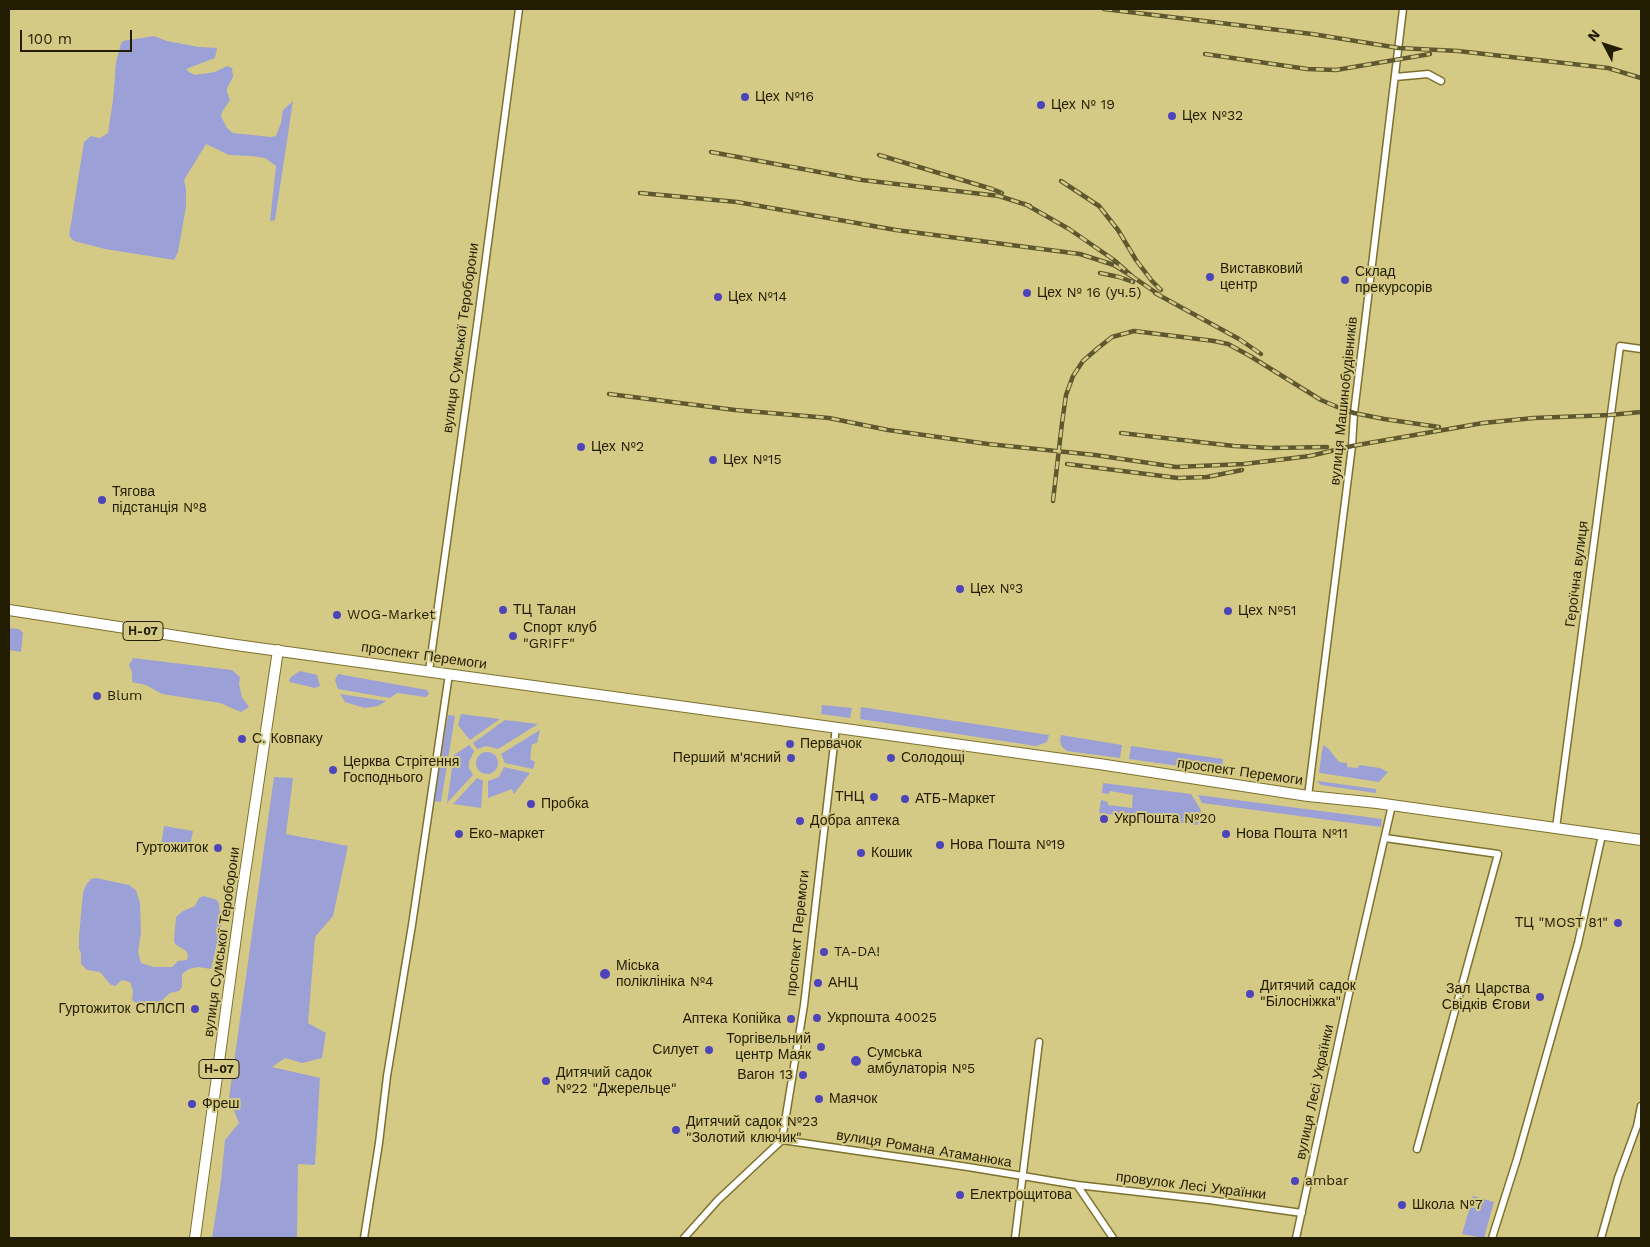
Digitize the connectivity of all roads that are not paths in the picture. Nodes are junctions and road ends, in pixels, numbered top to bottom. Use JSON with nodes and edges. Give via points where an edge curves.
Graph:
{"nodes":[{"id":1,"x":519,"y":9,"type":"edge"},
{"id":2,"x":1404,"y":9,"type":"edge"},
{"id":3,"x":1395,"y":77,"type":"junction"},
{"id":4,"x":1441,"y":81,"type":"dead end"},
{"id":5,"x":1641,"y":349,"type":"edge"},
{"id":6,"x":9,"y":610,"type":"edge"},
{"id":7,"x":278,"y":650,"type":"junction"},
{"id":8,"x":429,"y":671,"type":"junction"},
{"id":9,"x":449,"y":674,"type":"junction"},
{"id":10,"x":836,"y":727,"type":"junction"},
{"id":11,"x":1308,"y":796,"type":"junction"},
{"id":12,"x":1392,"y":805,"type":"junction"},
{"id":13,"x":1556,"y":828,"type":"junction"},
{"id":14,"x":1602,"y":835,"type":"junction"},
{"id":15,"x":1385,"y":838,"type":"junction"},
{"id":16,"x":1641,"y":840,"type":"edge"},
{"id":17,"x":1039,"y":1042,"type":"dead end"},
{"id":18,"x":1641,"y":1106,"type":"edge"},
{"id":19,"x":1639,"y":1126,"type":"edge"},
{"id":20,"x":782,"y":1140,"type":"junction"},
{"id":21,"x":1417,"y":1149,"type":"dead end"},
{"id":22,"x":1023,"y":1176,"type":"junction"},
{"id":23,"x":1077,"y":1185,"type":"junction"},
{"id":24,"x":1302,"y":1213,"type":"junction"},
{"id":25,"x":195,"y":1238,"type":"edge"},
{"id":26,"x":364,"y":1238,"type":"edge"},
{"id":27,"x":684,"y":1238,"type":"edge"},
{"id":28,"x":1015,"y":1238,"type":"edge"},
{"id":29,"x":1113,"y":1238,"type":"edge"},
{"id":30,"x":1296,"y":1238,"type":"edge"},
{"id":31,"x":1492,"y":1238,"type":"edge"},
{"id":32,"x":1601,"y":1238,"type":"edge"}],
"edges":[{"from":1,"to":8,"type":"street","name":"вулиця Сумської Тероборони"},
{"from":2,"to":3,"type":"street","name":"вулиця Машинобудівників"},
{"from":3,"to":4,"type":"street","via":[[1428,74]]},
{"from":3,"to":11,"type":"street","name":"вулиця Машинобудівників"},
{"from":5,"to":13,"type":"street","name":"Героїчна вулиця","via":[[1620,346]]},
{"from":6,"to":7,"type":"main road","name":"проспект Перемоги","number":"Н-07"},
{"from":7,"to":8,"type":"main road","name":"проспект Перемоги"},
{"from":7,"to":25,"type":"main road","name":"вулиця Сумської Тероборони","number":"Н-07"},
{"from":8,"to":9,"type":"main road","name":"проспект Перемоги"},
{"from":9,"to":10,"type":"main road","name":"проспект Перемоги"},
{"from":9,"to":26,"type":"street"},
{"from":10,"to":11,"type":"main road","name":"проспект Перемоги"},
{"from":10,"to":20,"type":"street","name":"проспект Перемоги","via":[[804,1005]]},
{"from":11,"to":12,"type":"main road","name":"проспект Перемоги"},
{"from":12,"to":13,"type":"main road","name":"проспект Перемоги"},
{"from":12,"to":15,"type":"street","name":"вулиця Лесі Українки"},
{"from":13,"to":14,"type":"main road","name":"проспект Перемоги"},
{"from":14,"to":16,"type":"main road","name":"проспект Перемоги"},
{"from":14,"to":31,"type":"street","via":[[1578,943]]},
{"from":15,"to":21,"type":"street","via":[[1498,854]]},
{"from":15,"to":24,"type":"street","name":"вулиця Лесі Українки"},
{"from":17,"to":22,"type":"street"},
{"from":18,"to":19,"type":"street"},
{"from":19,"to":32,"type":"street","via":[[1618,1178]]},
{"from":20,"to":22,"type":"street","name":"вулиця Романа Атаманюка"},
{"from":20,"to":27,"type":"street","via":[[718,1200]]},
{"from":22,"to":23,"type":"street","name":"вулиця Романа Атаманюка"},
{"from":22,"to":28,"type":"street"},
{"from":23,"to":24,"type":"street","name":"провулок Лесі Українки"},
{"from":23,"to":29,"type":"street"},
{"from":24,"to":30,"type":"street","name":"вулиця Лесі Українки"}]}
